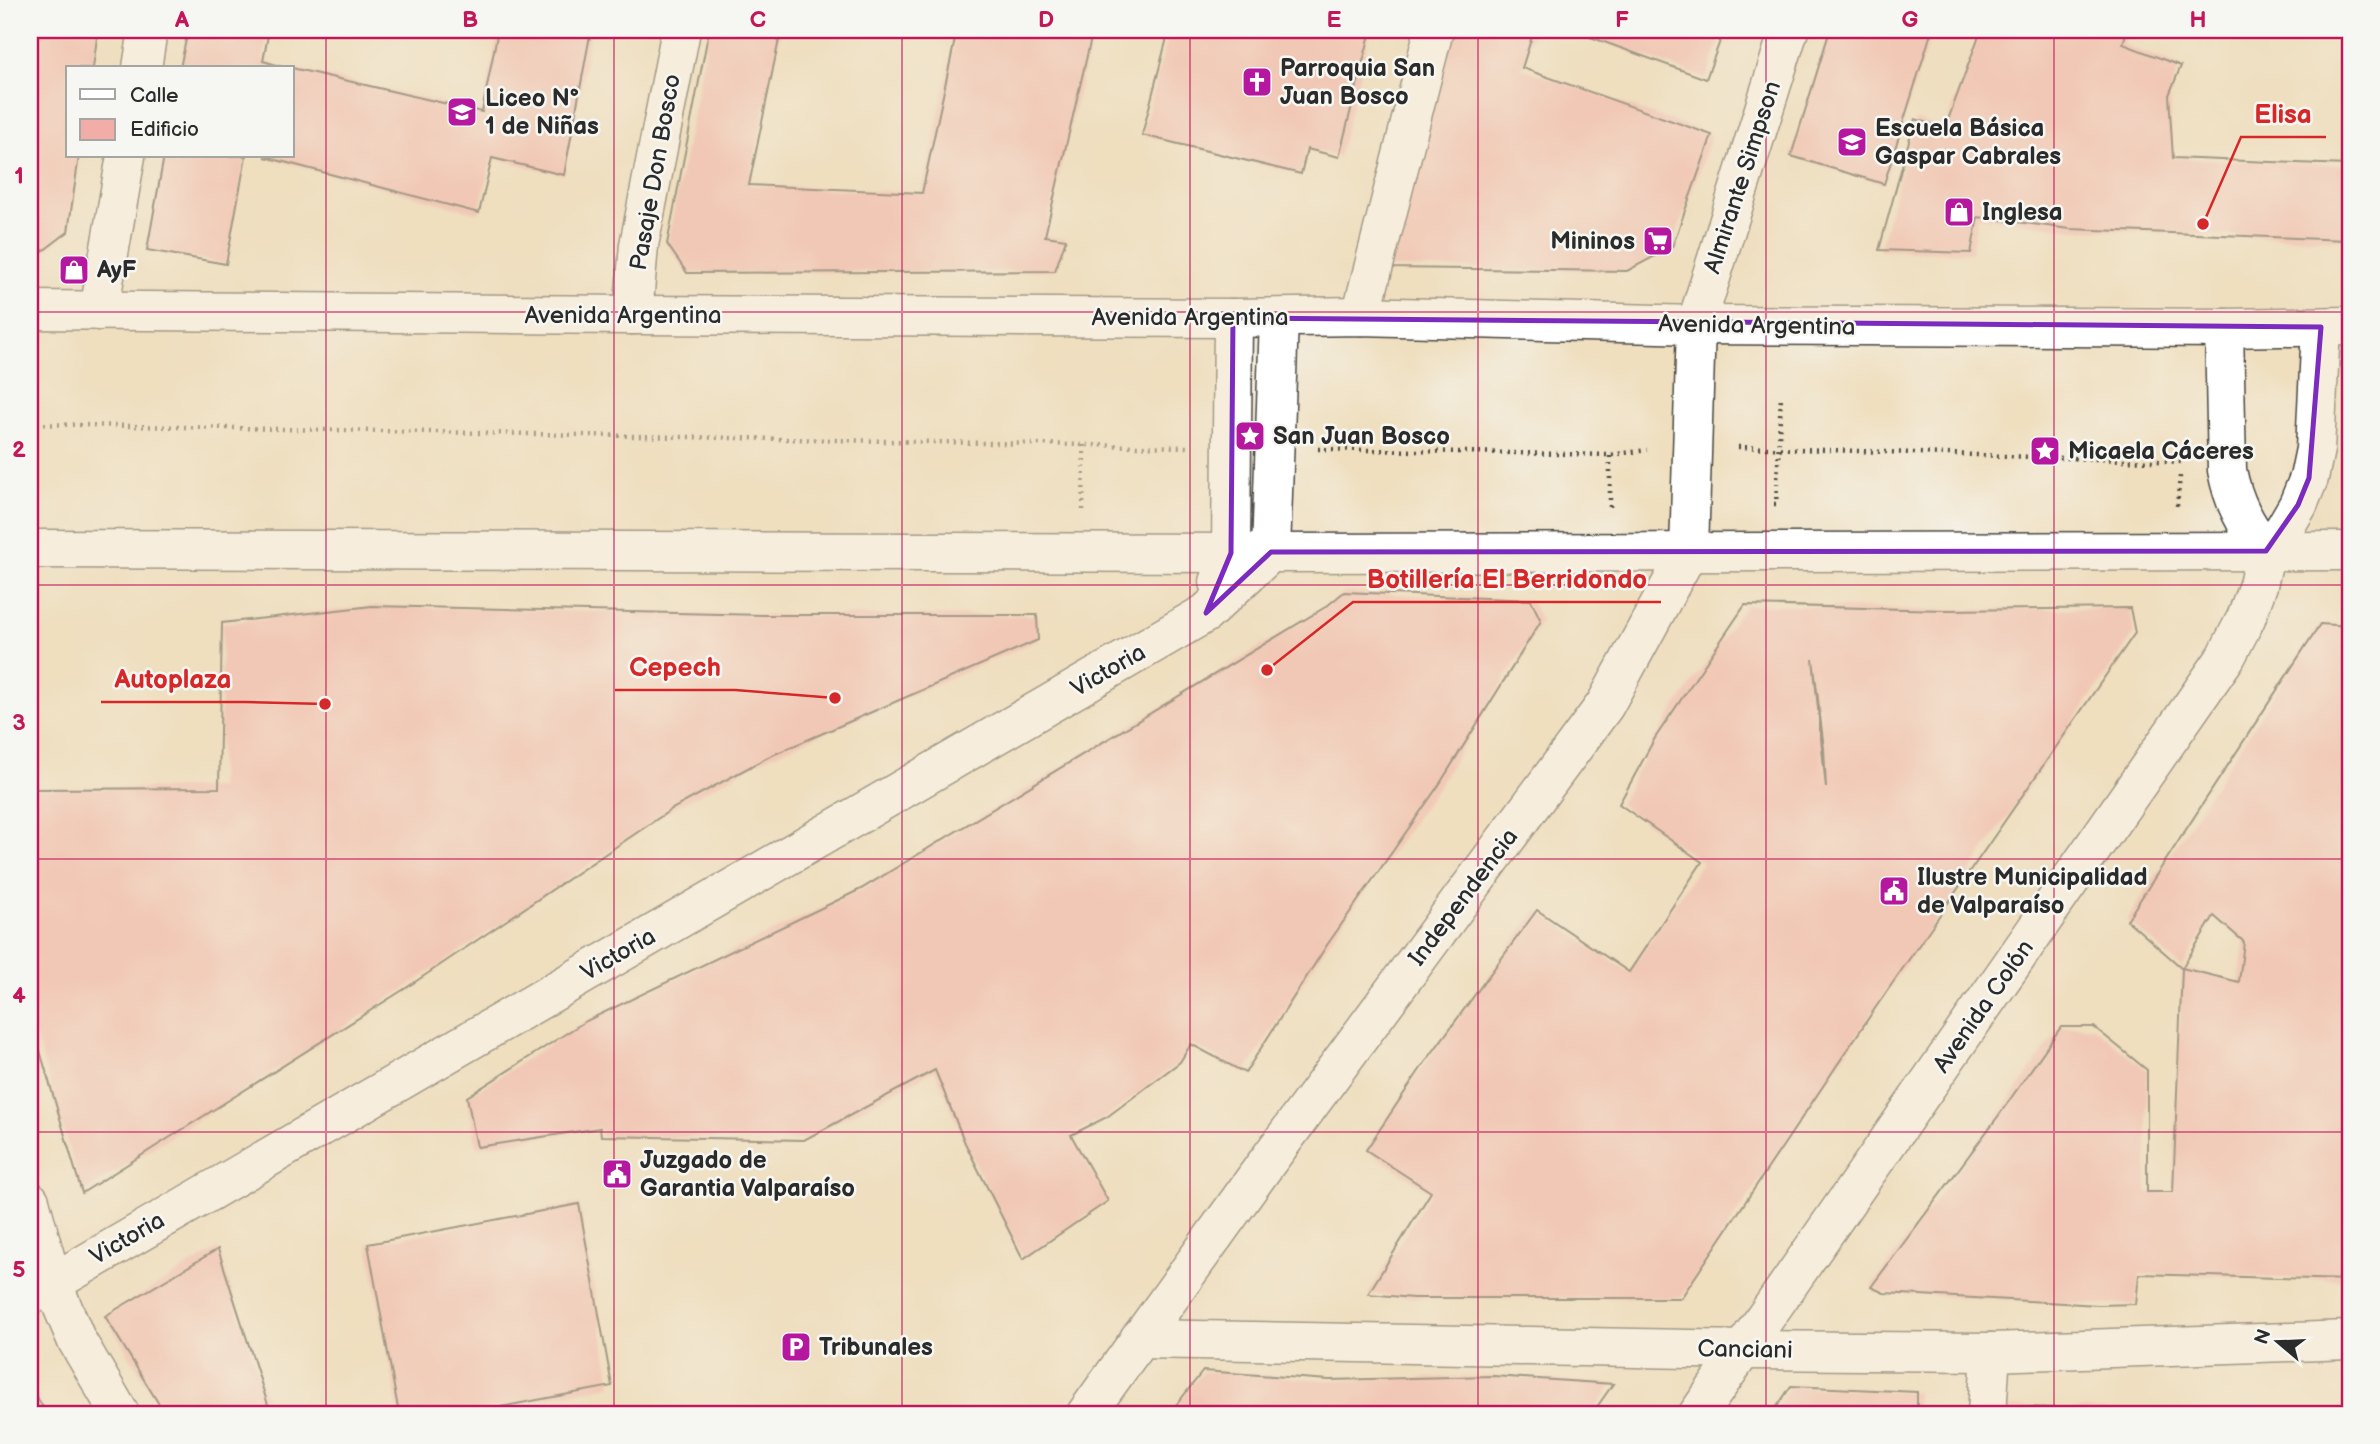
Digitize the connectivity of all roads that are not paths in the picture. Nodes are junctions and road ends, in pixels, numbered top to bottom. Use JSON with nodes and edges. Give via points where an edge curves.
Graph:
{"nodes":[{"id":1,"x":148,"y":30,"type":"edge"},
{"id":2,"x":681,"y":30,"type":"edge"},
{"id":3,"x":1434,"y":30,"type":"edge"},
{"id":4,"x":1789,"y":30,"type":"edge"},
{"id":5,"x":142,"y":66,"type":"edge"},
{"id":6,"x":126,"y":158,"type":"edge"},
{"id":7,"x":30,"y":310,"type":"edge"},
{"id":8,"x":99,"y":310,"type":"junction"},
{"id":9,"x":633,"y":315,"type":"junction"},
{"id":10,"x":1361,"y":316,"type":"junction"},
{"id":11,"x":1233,"y":318,"type":"junction"},
{"id":12,"x":1279,"y":318,"type":"junction"},
{"id":13,"x":1696,"y":325,"type":"junction"},
{"id":14,"x":2335,"y":327,"type":"edge"},
{"id":15,"x":2224,"y":328,"type":"junction"},
{"id":16,"x":30,"y":549,"type":"edge"},
{"id":17,"x":1689,"y":551,"type":"junction"},
{"id":18,"x":2266,"y":551,"type":"junction"},
{"id":19,"x":2350,"y":551,"type":"edge"},
{"id":20,"x":1271,"y":552,"type":"junction"},
{"id":21,"x":1231,"y":553,"type":"junction"},
{"id":22,"x":1206,"y":613,"type":"junction"},
{"id":23,"x":30,"y":1201,"type":"edge"},
{"id":24,"x":41,"y":1289,"type":"edge"},
{"id":25,"x":1139,"y":1339,"type":"junction"},
{"id":26,"x":2350,"y":1340,"type":"edge"},
{"id":27,"x":1744,"y":1350,"type":"junction"},
{"id":28,"x":1991,"y":1352,"type":"junction"},
{"id":29,"x":120,"y":1414,"type":"edge"},
{"id":30,"x":1086,"y":1414,"type":"edge"},
{"id":31,"x":1698,"y":1414,"type":"edge"},
{"id":32,"x":1987,"y":1414,"type":"edge"}],
"edges":[{"from":1,"to":5,"type":"main road"},
{"from":2,"to":9,"type":"main road","name":"Pasaje Don Bosco","via":[[639,245]]},
{"from":3,"to":10,"type":"main road"},
{"from":4,"to":13,"type":"main road","name":"Almirante Simpson"},
{"from":6,"to":8,"type":"main road"},
{"from":7,"to":8,"type":"main road","name":"Avenida Argentina"},
{"from":8,"to":9,"type":"main road","name":"Avenida Argentina"},
{"from":9,"to":11,"type":"main road","name":"Avenida Argentina"},
{"from":10,"to":12,"type":"main road","name":"Avenida Argentina"},
{"from":10,"to":13,"type":"main road","name":"Avenida Argentina"},
{"from":11,"to":12,"type":"main road","name":"Avenida Argentina"},
{"from":11,"to":21,"type":"main road"},
{"from":12,"to":20,"type":"main road"},
{"from":13,"to":15,"type":"main road","name":"Avenida Argentina"},
{"from":13,"to":17,"type":"main road","name":"Independencia"},
{"from":14,"to":15,"type":"main road","name":"Avenida Argentina"},
{"from":14,"to":18,"type":"main road","name":"Avenida Colón","via":[[2309,478],[2284,529]]},
{"from":15,"to":18,"type":"main road","via":[[2227,470],[2240,514]]},
{"from":16,"to":21,"type":"main road"},
{"from":17,"to":18,"type":"main road"},
{"from":17,"to":20,"type":"main road"},
{"from":17,"to":25,"type":"main road","name":"Independencia","via":[[1605,705]]},
{"from":18,"to":19,"type":"main road"},
{"from":18,"to":27,"type":"main road","name":"Avenida Colón","via":[[2246,618],[2226,657]]},
{"from":20,"to":21,"type":"main road"},
{"from":20,"to":22,"type":"main road","name":"Victoria"},
{"from":21,"to":22,"type":"main road"},
{"from":22,"to":24,"type":"main road","name":"Victoria"},
{"from":23,"to":24,"type":"main road"},
{"from":24,"to":29,"type":"main road"},
{"from":25,"to":27,"type":"main road","name":"Canciani"},
{"from":25,"to":30,"type":"main road","name":"Independencia"},
{"from":26,"to":28,"type":"main road","name":"Canciani"},
{"from":27,"to":28,"type":"main road","name":"Canciani"},
{"from":27,"to":31,"type":"main road","name":"Avenida Colón"},
{"from":28,"to":32,"type":"main road"}]}
